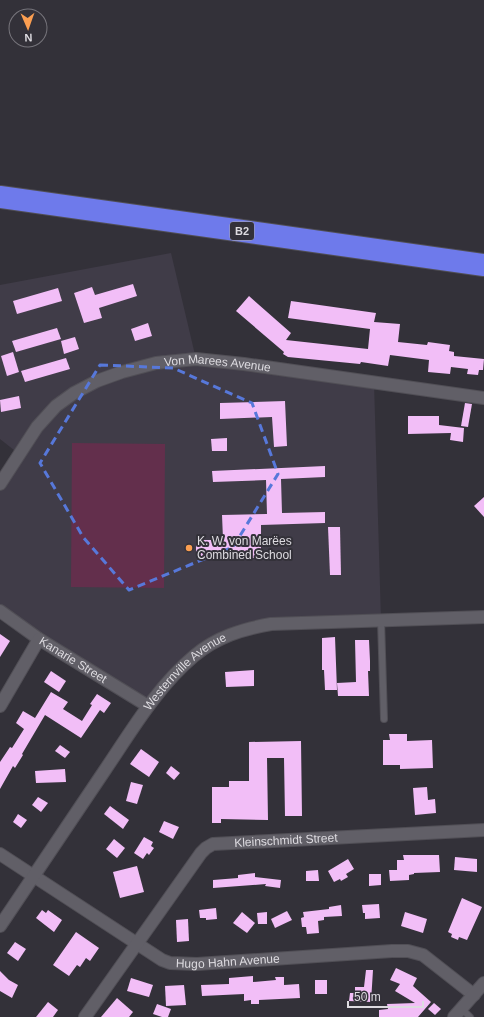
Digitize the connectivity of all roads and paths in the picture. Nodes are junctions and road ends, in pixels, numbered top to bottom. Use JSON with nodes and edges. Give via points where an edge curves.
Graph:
{"nodes":[{"id":1,"x":0,"y":197,"type":"edge"},
{"id":2,"x":484,"y":255,"type":"edge"},
{"id":3,"x":438,"y":258,"type":"junction"},
{"id":4,"x":484,"y":265,"type":"edge"},
{"id":5,"x":484,"y":398,"type":"edge"},
{"id":6,"x":0,"y":484,"type":"edge"},
{"id":7,"x":0,"y":611,"type":"edge"},
{"id":8,"x":484,"y":616,"type":"edge"},
{"id":9,"x":381,"y":620,"type":"junction"},
{"id":10,"x":39,"y":639,"type":"junction"},
{"id":11,"x":0,"y":706,"type":"edge"},
{"id":12,"x":148,"y":706,"type":"junction"},
{"id":13,"x":384,"y":719,"type":"dead end"},
{"id":14,"x":484,"y":830,"type":"edge"},
{"id":15,"x":0,"y":854,"type":"edge"},
{"id":16,"x":34,"y":876,"type":"junction"},
{"id":17,"x":0,"y":926,"type":"edge"},
{"id":18,"x":137,"y":943,"type":"junction"},
{"id":19,"x":484,"y":983,"type":"edge"},
{"id":20,"x":474,"y":995,"type":"junction"},
{"id":21,"x":458,"y":1013,"type":"edge"},
{"id":22,"x":85,"y":1017,"type":"edge"},
{"id":23,"x":470,"y":1017,"type":"edge"}],
"edges":[{"from":1,"to":3,"type":"highway","number":"B2"},
{"from":2,"to":3,"type":"highway"},
{"from":3,"to":4,"type":"highway","number":"B2"},
{"from":5,"to":6,"type":"street","name":"Von Marees Avenue","via":[[244,364],[196,359],[156,363],[97,382],[74,393],[56,406],[37,427]]},
{"from":7,"to":10,"type":"street","name":"Kanarie Street"},
{"from":8,"to":9,"type":"street","name":"Westernville Avenue"},
{"from":9,"to":12,"type":"street","name":"Westernville Avenue","via":[[272,624],[230,634],[194,655]]},
{"from":9,"to":13,"type":"lane"},
{"from":10,"to":11,"type":"street"},
{"from":10,"to":12,"type":"street","name":"Kanarie Street"},
{"from":12,"to":16,"type":"street","name":"Westernville Avenue"},
{"from":14,"to":18,"type":"street","name":"Kleinschmidt Street","via":[[214,844],[201,853]]},
{"from":15,"to":16,"type":"street","name":"Hugo Hahn Avenue"},
{"from":16,"to":17,"type":"street","name":"Westernville Avenue"},
{"from":16,"to":18,"type":"street","name":"Hugo Hahn Avenue"},
{"from":18,"to":20,"type":"street","name":"Hugo Hahn Avenue","via":[[162,960],[180,964],[408,951],[423,955]]},
{"from":18,"to":22,"type":"street","name":"Kleinschmidt Street"},
{"from":19,"to":20,"type":"street"},
{"from":20,"to":21,"type":"street"},
{"from":21,"to":23,"type":"lane"}]}
